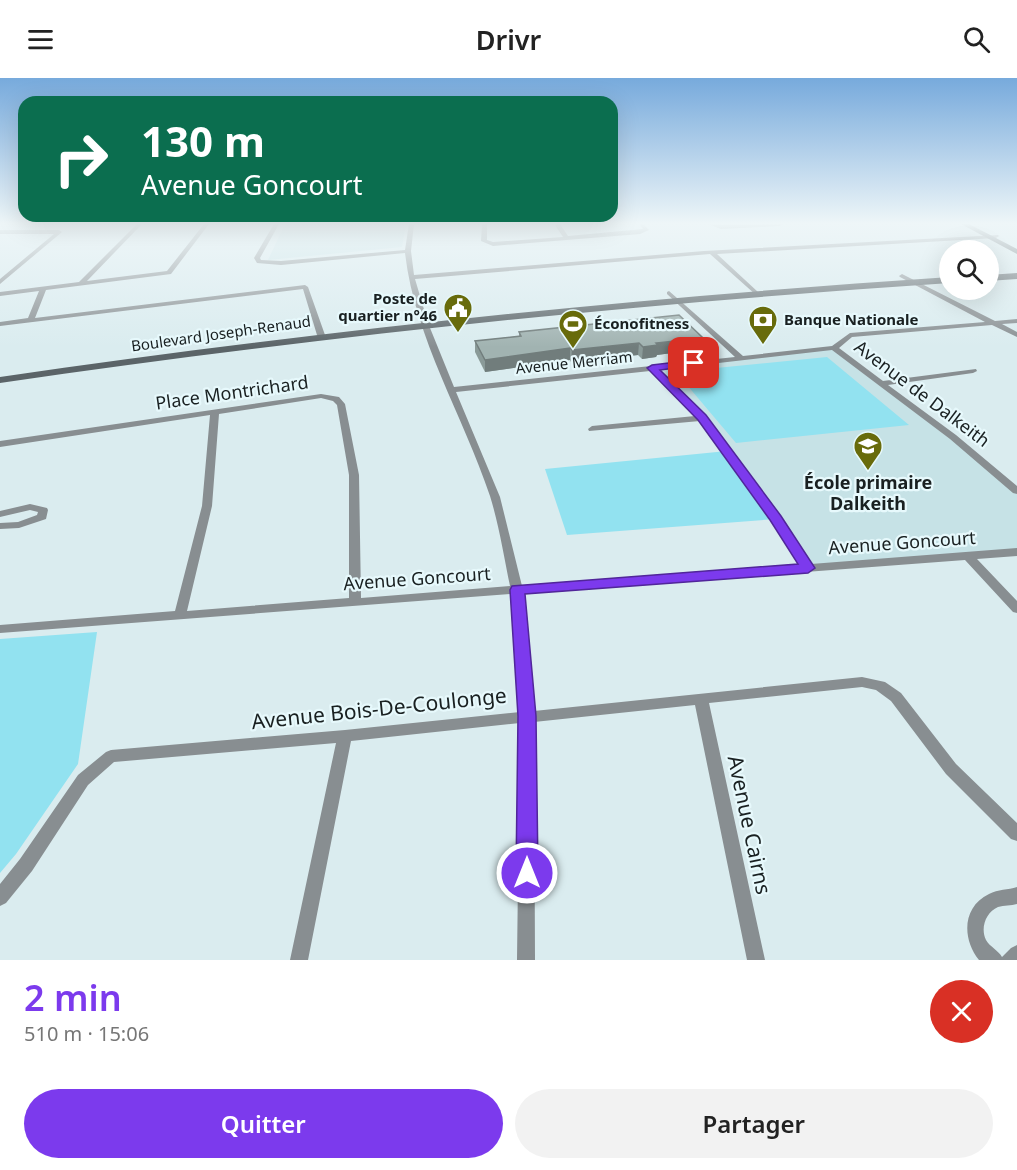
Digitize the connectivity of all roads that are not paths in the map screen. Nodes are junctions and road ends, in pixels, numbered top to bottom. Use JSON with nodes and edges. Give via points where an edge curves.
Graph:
{"nodes":[{"id":1,"x":20,"y":265,"type":"edge"},
{"id":2,"x":99,"y":265,"type":"edge"},
{"id":3,"x":175,"y":265,"type":"edge"},
{"id":4,"x":410,"y":265,"type":"edge"},
{"id":5,"x":559,"y":265,"type":"edge"},
{"id":6,"x":725,"y":265,"type":"edge"},
{"id":7,"x":1017,"y":270,"type":"edge"},
{"id":8,"x":999,"y":271,"type":"edge"},
{"id":9,"x":939,"y":274,"type":"edge"},
{"id":10,"x":902,"y":276,"type":"junction"},
{"id":11,"x":1017,"y":276,"type":"edge"},
{"id":12,"x":411,"y":277,"type":"junction"},
{"id":13,"x":999,"y":277,"type":"edge"},
{"id":14,"x":939,"y":281,"type":"edge"},
{"id":15,"x":0,"y":282,"type":"edge"},
{"id":16,"x":914,"y":282,"type":"junction"},
{"id":17,"x":80,"y":285,"type":"junction"},
{"id":18,"x":44,"y":289,"type":"junction"},
{"id":19,"x":753,"y":290,"type":"junction"},
{"id":20,"x":0,"y":294,"type":"edge"},
{"id":21,"x":672,"y":296,"type":"junction"},
{"id":22,"x":31,"y":320,"type":"junction"},
{"id":23,"x":423,"y":320,"type":"junction"},
{"id":24,"x":1017,"y":321,"type":"edge"},
{"id":25,"x":995,"y":323,"type":"junction"},
{"id":26,"x":0,"y":324,"type":"edge"},
{"id":27,"x":319,"y":332,"type":"junction"},
{"id":28,"x":1017,"y":335,"type":"edge"},
{"id":29,"x":834,"y":348,"type":"junction"},
{"id":30,"x":741,"y":358,"type":"junction"},
{"id":31,"x":652,"y":368,"type":"junction"},
{"id":32,"x":973,"y":371,"type":"dead end"},
{"id":33,"x":0,"y":373,"type":"edge"},
{"id":34,"x":0,"y":380,"type":"edge"},
{"id":35,"x":883,"y":383,"type":"junction"},
{"id":36,"x":452,"y":390,"type":"junction"},
{"id":37,"x":215,"y":412,"type":"junction"},
{"id":38,"x":702,"y":418,"type":"junction"},
{"id":39,"x":592,"y":429,"type":"dead end"},
{"id":40,"x":0,"y":444,"type":"edge"},
{"id":41,"x":1017,"y":491,"type":"edge"},
{"id":42,"x":0,"y":514,"type":"edge"},
{"id":43,"x":0,"y":526,"type":"edge"},
{"id":44,"x":1017,"y":552,"type":"edge"},
{"id":45,"x":968,"y":556,"type":"junction"},
{"id":46,"x":808,"y":568,"type":"junction"},
{"id":47,"x":517,"y":590,"type":"junction"},
{"id":48,"x":355,"y":602,"type":"junction"},
{"id":49,"x":1017,"y":609,"type":"edge"},
{"id":50,"x":180,"y":615,"type":"junction"},
{"id":51,"x":0,"y":629,"type":"edge"},
{"id":52,"x":701,"y":699,"type":"junction"},
{"id":53,"x":527,"y":716,"type":"junction"},
{"id":54,"x":345,"y":735,"type":"junction"},
{"id":55,"x":1017,"y":834,"type":"edge"},
{"id":56,"x":0,"y":897,"type":"edge"},
{"id":57,"x":1016,"y":898,"type":"edge"},
{"id":58,"x":1017,"y":954,"type":"edge"},
{"id":59,"x":298,"y":960,"type":"edge"},
{"id":60,"x":526,"y":960,"type":"edge"},
{"id":61,"x":756,"y":960,"type":"edge"},
{"id":62,"x":994,"y":960,"type":"edge"},
{"id":63,"x":1010,"y":960,"type":"edge"}],
"edges":[{"from":1,"to":15,"type":"street"},
{"from":2,"to":17,"type":"street"},
{"from":3,"to":17,"type":"street","via":[[169,273],[159,276]]},
{"from":4,"to":12,"type":"street"},
{"from":5,"to":12,"type":"street"},
{"from":6,"to":19,"type":"street"},
{"from":7,"to":8,"type":"street"},
{"from":9,"to":10,"type":"street","name":"Boulevard Joseph-Renaud"},
{"from":10,"to":16,"type":"street"},
{"from":10,"to":19,"type":"street","name":"Boulevard Joseph-Renaud"},
{"from":11,"to":13,"type":"street"},
{"from":12,"to":23,"type":"street"},
{"from":14,"to":16,"type":"street","name":"Boulevard Joseph-Renaud"},
{"from":16,"to":19,"type":"street","name":"Boulevard Joseph-Renaud"},
{"from":16,"to":25,"type":"street"},
{"from":17,"to":18,"type":"street"},
{"from":18,"to":20,"type":"street"},
{"from":18,"to":22,"type":"street"},
{"from":19,"to":21,"type":"street","name":"Boulevard Joseph-Renaud"},
{"from":21,"to":23,"type":"street","name":"Boulevard Joseph-Renaud"},
{"from":21,"to":30,"type":"street"},
{"from":22,"to":26,"type":"street"},
{"from":22,"to":27,"type":"street","via":[[305,287]]},
{"from":23,"to":27,"type":"street","name":"Boulevard Joseph-Renaud"},
{"from":23,"to":36,"type":"street"},
{"from":24,"to":25,"type":"street","name":"Avenue Merriam"},
{"from":25,"to":28,"type":"street"},
{"from":25,"to":29,"type":"street","name":"Avenue Merriam","via":[[850,335]]},
{"from":27,"to":33,"type":"street","name":"Boulevard Joseph-Renaud"},
{"from":27,"to":34,"type":"street","name":"Boulevard Joseph-Renaud"},
{"from":29,"to":30,"type":"street","name":"Avenue Merriam"},
{"from":29,"to":35,"type":"street","name":"Avenue de Dalkeith"},
{"from":30,"to":31,"type":"street","name":"Avenue Merriam"},
{"from":31,"to":36,"type":"street","name":"Avenue Merriam"},
{"from":31,"to":38,"type":"street"},
{"from":32,"to":35,"type":"street"},
{"from":35,"to":41,"type":"street","name":"Avenue de Dalkeith"},
{"from":36,"to":47,"type":"street","via":[[495,497]]},
{"from":37,"to":40,"type":"street","name":"Place Montrichard"},
{"from":37,"to":48,"type":"street","name":"Place Montrichard","via":[[321,396],[341,404],[354,475]]},
{"from":37,"to":50,"type":"street","via":[[207,506]]},
{"from":38,"to":39,"type":"street"},
{"from":38,"to":46,"type":"street"},
{"from":42,"to":43,"type":"street","via":[[30,507],[43,510],[42,517],[32,522]]},
{"from":44,"to":45,"type":"street","name":"Avenue Goncourt"},
{"from":45,"to":46,"type":"street","name":"Avenue Goncourt"},
{"from":45,"to":49,"type":"street"},
{"from":46,"to":47,"type":"street","name":"Avenue Goncourt"},
{"from":47,"to":48,"type":"street","name":"Avenue Goncourt"},
{"from":47,"to":53,"type":"street"},
{"from":48,"to":50,"type":"street","name":"Avenue Goncourt"},
{"from":50,"to":51,"type":"street","name":"Avenue Goncourt"},
{"from":52,"to":53,"type":"street","name":"Avenue Bois-De-Coulonge"},
{"from":52,"to":55,"type":"street","name":"Avenue Bois-De-Coulonge","via":[[862,682],[880,686],[896,698],[951,769]]},
{"from":52,"to":61,"type":"street","name":"Avenue Cairns"},
{"from":53,"to":54,"type":"street","name":"Avenue Bois-De-Coulonge"},
{"from":53,"to":60,"type":"street"},
{"from":54,"to":56,"type":"street","name":"Avenue Bois-De-Coulonge","via":[[111,756],[83,780]]},
{"from":54,"to":59,"type":"street"},
{"from":57,"to":62,"type":"street","via":[[996,898],[977,914],[975,937],[982,952]]},
{"from":58,"to":63,"type":"street"}]}
